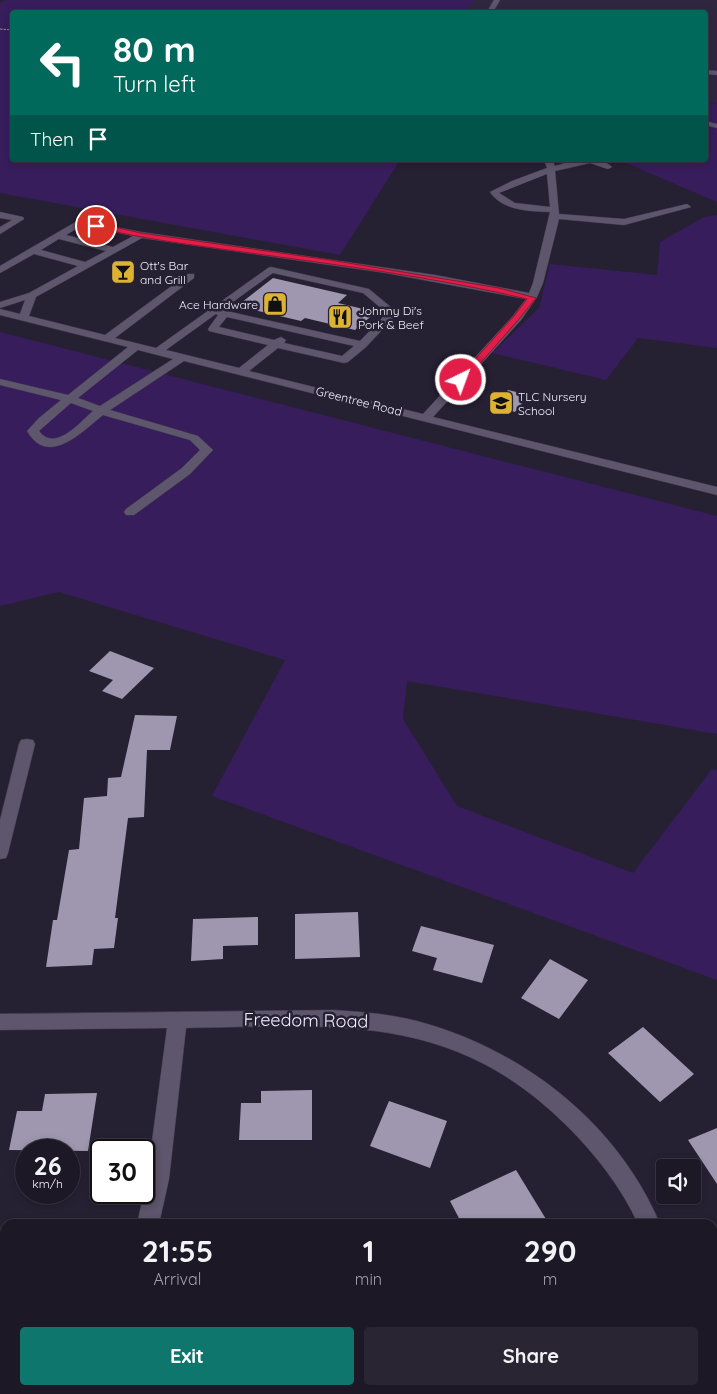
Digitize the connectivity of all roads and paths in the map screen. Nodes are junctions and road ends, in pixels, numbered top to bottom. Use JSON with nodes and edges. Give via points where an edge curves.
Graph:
{"nodes":[{"id":1,"x":549,"y":162,"type":"edge"},
{"id":2,"x":587,"y":162,"type":"edge"},
{"id":3,"x":594,"y":162,"type":"edge"},
{"id":4,"x":608,"y":167,"type":"dead end"},
{"id":5,"x":551,"y":170,"type":"junction"},
{"id":6,"x":687,"y":207,"type":"dead end"},
{"id":7,"x":555,"y":213,"type":"junction"},
{"id":8,"x":0,"y":214,"type":"edge"},
{"id":9,"x":0,"y":231,"type":"edge"},
{"id":10,"x":58,"y":236,"type":"junction"},
{"id":11,"x":141,"y":236,"type":"junction"},
{"id":12,"x":115,"y":250,"type":"junction"},
{"id":13,"x":33,"y":251,"type":"junction"},
{"id":14,"x":85,"y":265,"type":"junction"},
{"id":15,"x":0,"y":270,"type":"edge"},
{"id":16,"x":191,"y":276,"type":"dead end"},
{"id":17,"x":32,"y":295,"type":"junction"},
{"id":18,"x":532,"y":298,"type":"junction"},
{"id":19,"x":0,"y":305,"type":"edge"},
{"id":20,"x":0,"y":312,"type":"edge"},
{"id":21,"x":220,"y":312,"type":"junction"},
{"id":22,"x":23,"y":318,"type":"junction"},
{"id":23,"x":294,"y":329,"type":"junction"},
{"id":24,"x":107,"y":339,"type":"junction"},
{"id":25,"x":276,"y":344,"type":"junction"},
{"id":26,"x":362,"y":344,"type":"junction"},
{"id":27,"x":136,"y":346,"type":"junction"},
{"id":28,"x":158,"y":351,"type":"junction"},
{"id":29,"x":183,"y":357,"type":"junction"},
{"id":30,"x":241,"y":372,"type":"junction"},
{"id":31,"x":0,"y":382,"type":"edge"},
{"id":32,"x":72,"y":399,"type":"junction"},
{"id":33,"x":101,"y":410,"type":"junction"},
{"id":34,"x":426,"y":418,"type":"junction"},
{"id":35,"x":717,"y":491,"type":"edge"},
{"id":36,"x":130,"y":512,"type":"dead end"},
{"id":37,"x":27,"y":744,"type":"dead end"},
{"id":38,"x":0,"y":853,"type":"edge"},
{"id":39,"x":177,"y":1021,"type":"junction"},
{"id":40,"x":0,"y":1022,"type":"edge"},
{"id":41,"x":149,"y":1219,"type":"edge"},
{"id":42,"x":646,"y":1219,"type":"edge"}],
"edges":[{"from":1,"to":5,"type":"street"},
{"from":2,"to":5,"type":"street"},
{"from":3,"to":4,"type":"street"},
{"from":5,"to":7,"type":"street"},
{"from":5,"to":7,"type":"street","via":[[494,192],[496,197],[507,202]]},
{"from":6,"to":7,"type":"street","via":[[624,222]]},
{"from":7,"to":18,"type":"street"},
{"from":8,"to":9,"type":"street","via":[[20,219]]},
{"from":10,"to":11,"type":"street","via":[[82,222]]},
{"from":10,"to":12,"type":"street"},
{"from":10,"to":13,"type":"street"},
{"from":11,"to":12,"type":"street"},
{"from":11,"to":18,"type":"street","via":[[330,262]]},
{"from":12,"to":14,"type":"street"},
{"from":13,"to":14,"type":"street"},
{"from":13,"to":15,"type":"street"},
{"from":14,"to":17,"type":"street"},
{"from":16,"to":24,"type":"street"},
{"from":17,"to":19,"type":"street"},
{"from":17,"to":22,"type":"street"},
{"from":18,"to":34,"type":"street"},
{"from":20,"to":22,"type":"street","name":"Greentree Road"},
{"from":21,"to":23,"type":"street"},
{"from":21,"to":25,"type":"street","via":[[213,329]]},
{"from":21,"to":26,"type":"street","via":[[271,270],[366,291],[393,313]]},
{"from":21,"to":28,"type":"street"},
{"from":22,"to":24,"type":"street","name":"Greentree Road"},
{"from":23,"to":25,"type":"street"},
{"from":23,"to":26,"type":"street"},
{"from":24,"to":27,"type":"street","name":"Greentree Road"},
{"from":25,"to":26,"type":"street","via":[[344,360]]},
{"from":25,"to":30,"type":"street"},
{"from":27,"to":28,"type":"street","name":"Greentree Road"},
{"from":27,"to":32,"type":"street"},
{"from":28,"to":29,"type":"street","name":"Greentree Road"},
{"from":29,"to":30,"type":"street","name":"Greentree Road"},
{"from":29,"to":33,"type":"street"},
{"from":30,"to":34,"type":"street","name":"Greentree Road"},
{"from":31,"to":32,"type":"street"},
{"from":32,"to":33,"type":"street"},
{"from":32,"to":33,"type":"street","via":[[35,427],[36,437],[54,443],[66,439]]},
{"from":33,"to":36,"type":"street","via":[[124,420],[194,438],[207,450],[186,471]]},
{"from":34,"to":35,"type":"street","name":"Greentree Road"},
{"from":37,"to":38,"type":"street"},
{"from":39,"to":40,"type":"street","name":"Freedom Road"},
{"from":39,"to":41,"type":"street","via":[[158,1179]]},
{"from":39,"to":42,"type":"street","name":"Freedom Road","via":[[361,1019],[411,1028],[477,1050],[538,1085],[572,1116],[603,1150]]}]}
